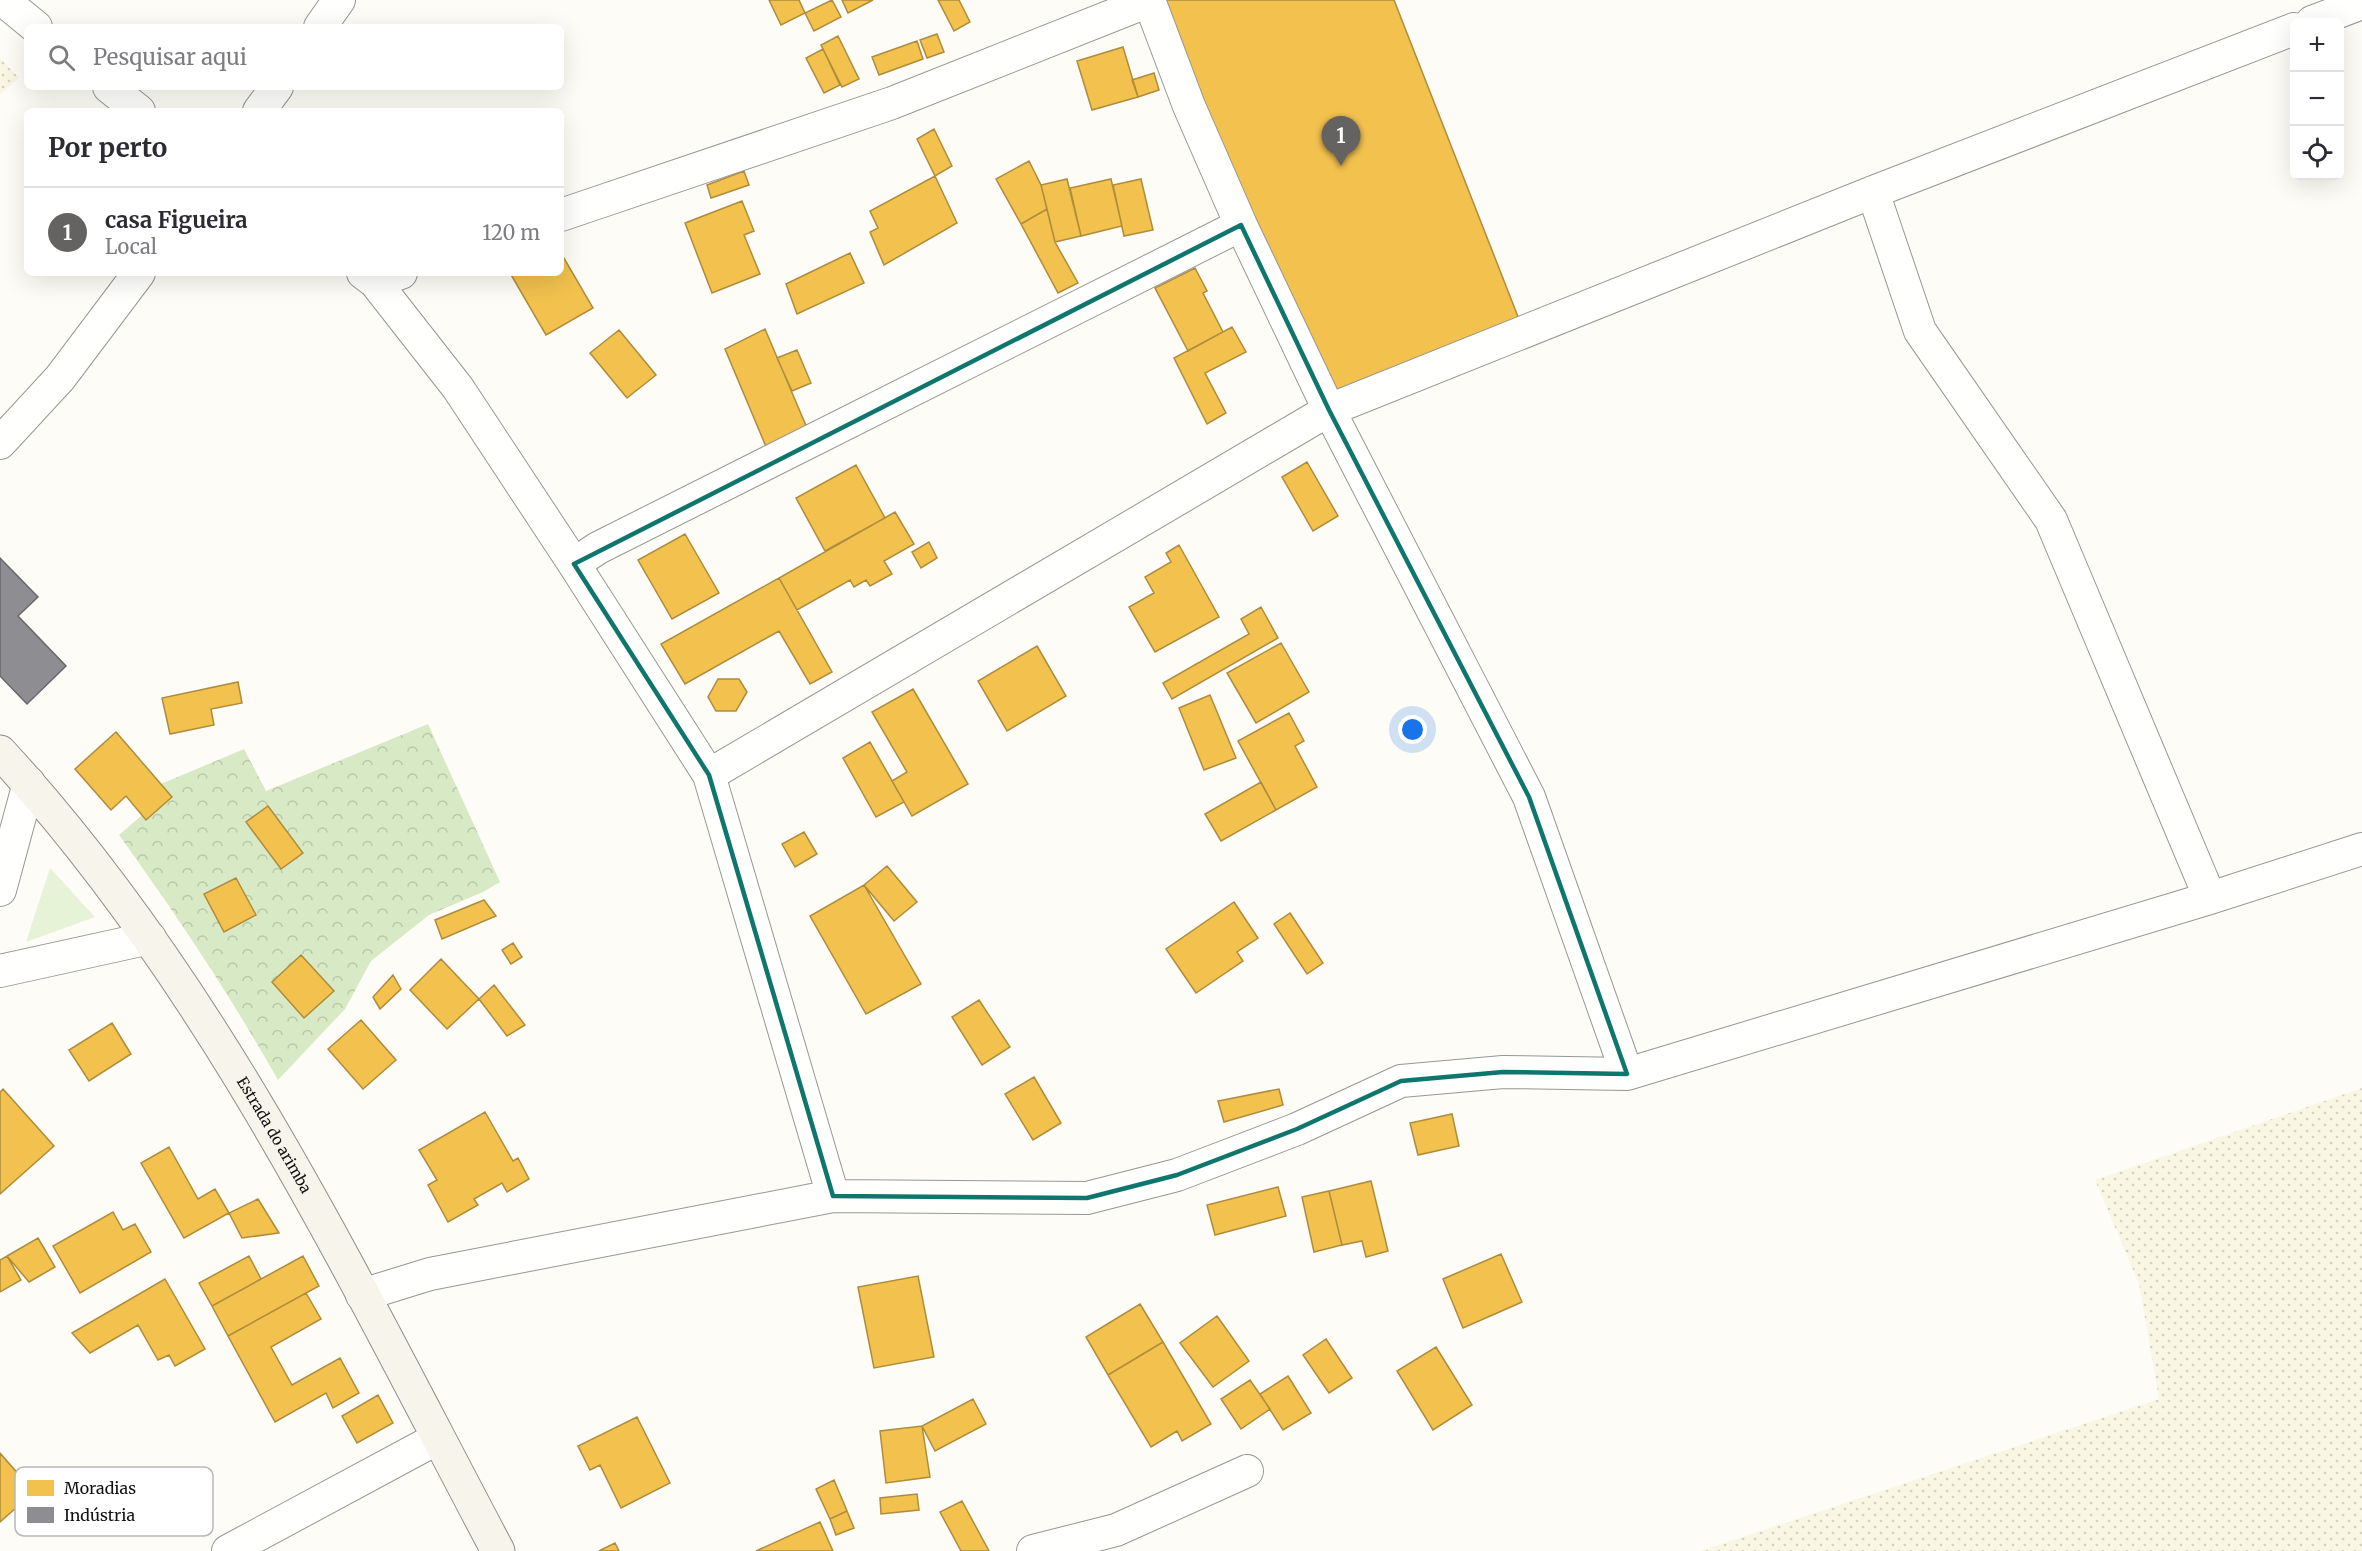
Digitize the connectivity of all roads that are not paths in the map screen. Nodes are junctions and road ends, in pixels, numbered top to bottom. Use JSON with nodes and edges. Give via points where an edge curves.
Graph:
{"nodes":[{"id":1,"x":3,"y":0,"type":"edge"},
{"id":2,"x":339,"y":0,"type":"edge"},
{"id":3,"x":1149,"y":0,"type":"edge"},
{"id":4,"x":2362,"y":3,"type":"edge"},
{"id":5,"x":2323,"y":18,"type":"edge"},
{"id":6,"x":32,"y":24,"type":"edge"},
{"id":7,"x":322,"y":24,"type":"edge"},
{"id":8,"x":2290,"y":31,"type":"edge"},
{"id":9,"x":113,"y":90,"type":"edge"},
{"id":10,"x":275,"y":90,"type":"edge"},
{"id":11,"x":135,"y":108,"type":"edge"},
{"id":12,"x":261,"y":108,"type":"edge"},
{"id":13,"x":1873,"y":192,"type":"junction"},
{"id":14,"x":564,"y":214,"type":"edge"},
{"id":15,"x":1241,"y":225,"type":"junction"},
{"id":16,"x":138,"y":276,"type":"edge"},
{"id":17,"x":380,"y":276,"type":"edge"},
{"id":18,"x":1329,"y":410,"type":"junction"},
{"id":19,"x":0,"y":443,"type":"edge"},
{"id":20,"x":574,"y":564,"type":"junction"},
{"id":21,"x":0,"y":752,"type":"edge"},
{"id":22,"x":708,"y":775,"type":"junction"},
{"id":23,"x":29,"y":783,"type":"junction"},
{"id":24,"x":2362,"y":849,"type":"edge"},
{"id":25,"x":0,"y":890,"type":"edge"},
{"id":26,"x":2210,"y":898,"type":"junction"},
{"id":27,"x":150,"y":938,"type":"junction"},
{"id":28,"x":0,"y":971,"type":"edge"},
{"id":29,"x":1627,"y":1074,"type":"junction"},
{"id":30,"x":833,"y":1197,"type":"junction"},
{"id":31,"x":362,"y":1295,"type":"junction"},
{"id":32,"x":438,"y":1438,"type":"junction"},
{"id":33,"x":1247,"y":1471,"type":"dead end"},
{"id":34,"x":228,"y":1551,"type":"edge"},
{"id":35,"x":498,"y":1551,"type":"edge"},
{"id":36,"x":1033,"y":1551,"type":"edge"}],
"edges":[{"from":1,"to":6,"type":"street"},
{"from":2,"to":7,"type":"street"},
{"from":3,"to":14,"type":"street","via":[[892,103]]},
{"from":3,"to":15,"type":"street","via":[[1189,106]]},
{"from":4,"to":5,"type":"street"},
{"from":8,"to":13,"type":"street"},
{"from":9,"to":11,"type":"street"},
{"from":10,"to":12,"type":"street"},
{"from":13,"to":18,"type":"street"},
{"from":13,"to":26,"type":"street","via":[[1920,331],[2051,520]]},
{"from":15,"to":18,"type":"street"},
{"from":15,"to":20,"type":"street","via":[[598,548]]},
{"from":16,"to":19,"type":"street","via":[[60,378]]},
{"from":17,"to":20,"type":"street"},
{"from":18,"to":22,"type":"street"},
{"from":18,"to":29,"type":"street","via":[[1529,797]]},
{"from":20,"to":22,"type":"street"},
{"from":21,"to":23,"type":"main road","name":"Estrada do arimba"},
{"from":22,"to":30,"type":"street"},
{"from":23,"to":25,"type":"street"},
{"from":23,"to":27,"type":"main road","name":"Estrada do arimba","via":[[92,858]]},
{"from":24,"to":26,"type":"street"},
{"from":26,"to":29,"type":"street"},
{"from":27,"to":28,"type":"street"},
{"from":27,"to":31,"type":"main road","name":"Estrada do arimba","via":[[257,1103]]},
{"from":29,"to":30,"type":"street","via":[[1503,1072],[1401,1080],[1297,1130],[1178,1175],[1088,1198]]},
{"from":30,"to":31,"type":"street","via":[[430,1274]]},
{"from":31,"to":32,"type":"main road","name":"Estrada do arimba"},
{"from":32,"to":34,"type":"street"},
{"from":32,"to":35,"type":"main road","name":"Estrada do arimba"},
{"from":33,"to":36,"type":"street","via":[[1116,1530]]}]}
